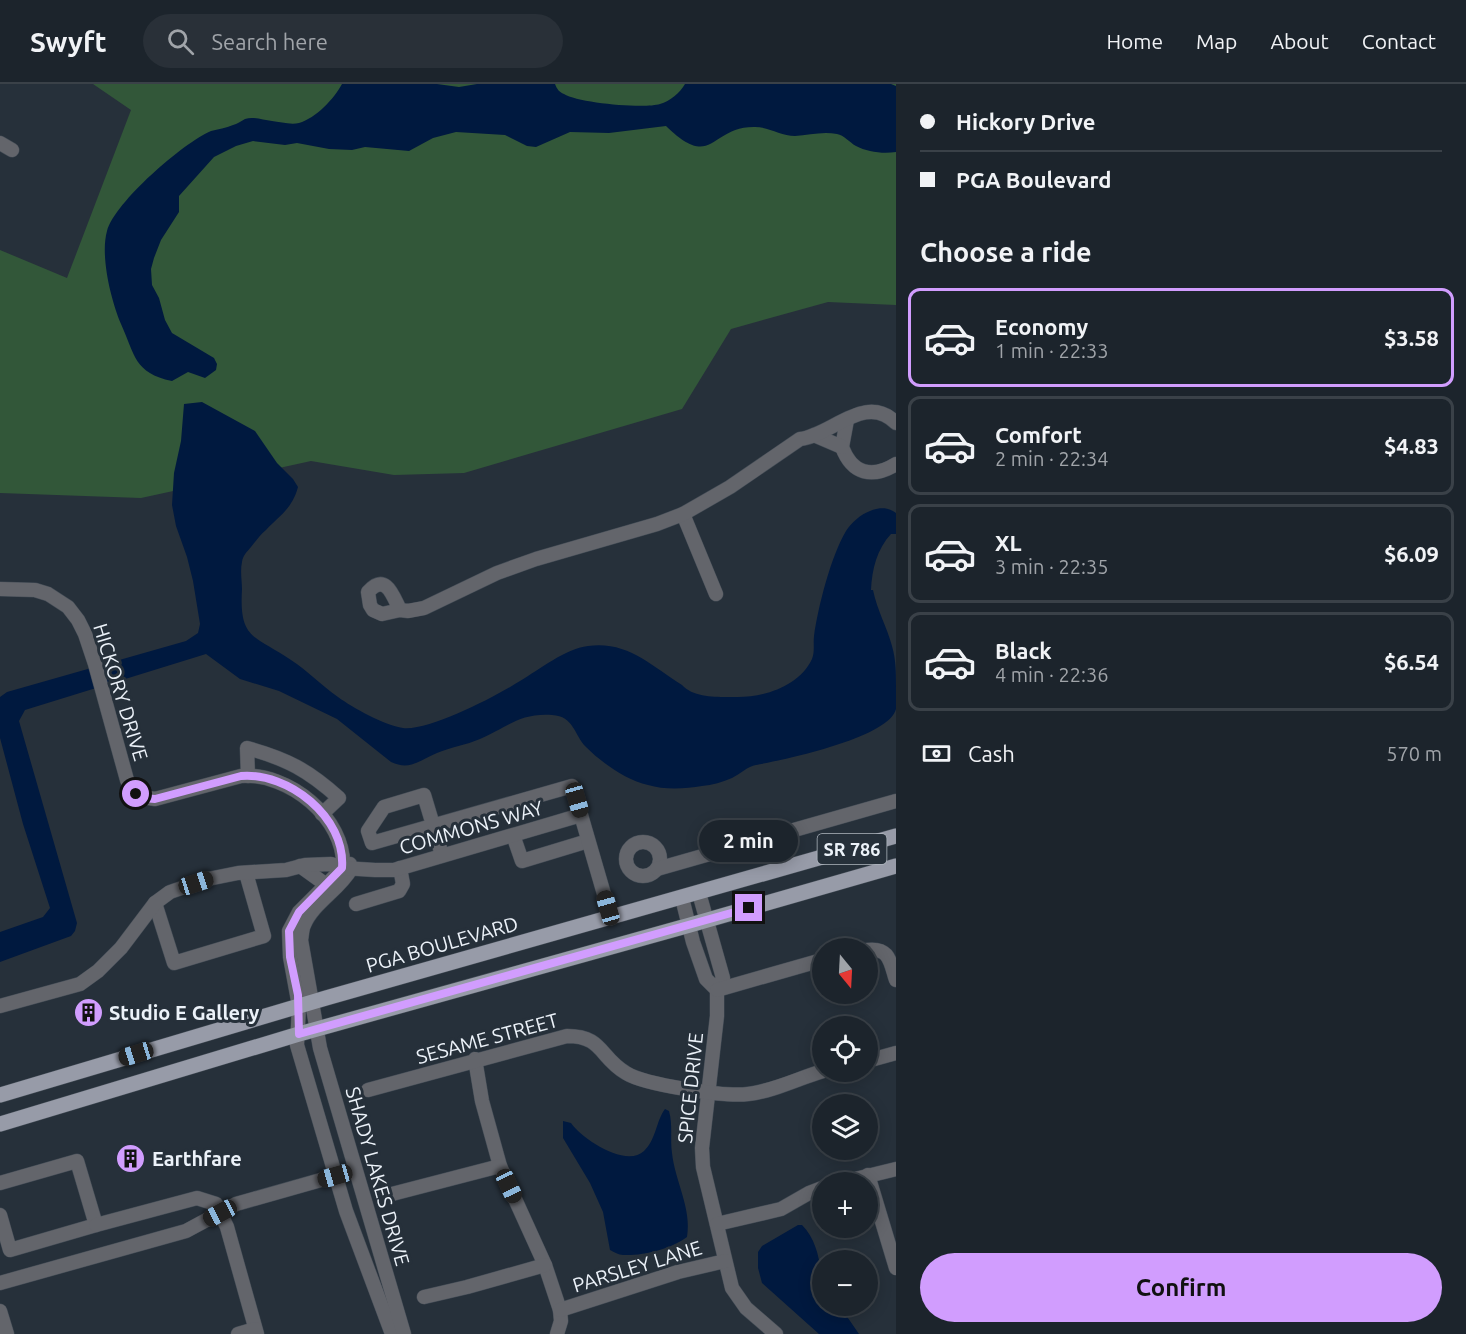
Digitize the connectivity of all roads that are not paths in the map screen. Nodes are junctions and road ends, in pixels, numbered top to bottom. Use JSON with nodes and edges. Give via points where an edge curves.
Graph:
{"nodes":[{"id":1,"x":847,"y":420,"type":"junction"},
{"id":2,"x":896,"y":423,"type":"edge"},
{"id":3,"x":814,"y":435,"type":"junction"},
{"id":4,"x":842,"y":447,"type":"junction"},
{"id":5,"x":896,"y":465,"type":"edge"},
{"id":6,"x":682,"y":514,"type":"junction"},
{"id":7,"x":0,"y":589,"type":"edge"},
{"id":8,"x":716,"y":594,"type":"dead end"},
{"id":9,"x":400,"y":610,"type":"dead end"},
{"id":10,"x":248,"y":776,"type":"junction"},
{"id":11,"x":896,"y":801,"type":"edge"},
{"id":12,"x":581,"y":815,"type":"junction"},
{"id":13,"x":326,"y":818,"type":"junction"},
{"id":14,"x":433,"y":825,"type":"junction"},
{"id":15,"x":513,"y":835,"type":"junction"},
{"id":16,"x":896,"y":836,"type":"edge"},
{"id":17,"x":588,"y":841,"type":"junction"},
{"id":18,"x":442,"y":855,"type":"junction"},
{"id":19,"x":300,"y":866,"type":"junction"},
{"id":20,"x":896,"y":866,"type":"edge"},
{"id":21,"x":347,"y":868,"type":"junction"},
{"id":22,"x":400,"y":868,"type":"junction"},
{"id":23,"x":657,"y":869,"type":"dead end"},
{"id":24,"x":246,"y":873,"type":"junction"},
{"id":25,"x":330,"y":888,"type":"junction"},
{"id":26,"x":699,"y":893,"type":"junction"},
{"id":27,"x":682,"y":898,"type":"junction"},
{"id":28,"x":154,"y":903,"type":"junction"},
{"id":29,"x":356,"y":904,"type":"dead end"},
{"id":30,"x":611,"y":918,"type":"junction"},
{"id":31,"x":707,"y":920,"type":"junction"},
{"id":32,"x":690,"y":926,"type":"junction"},
{"id":33,"x":878,"y":949,"type":"edge"},
{"id":34,"x":812,"y":963,"type":"edge"},
{"id":35,"x":896,"y":980,"type":"edge"},
{"id":36,"x":717,"y":990,"type":"junction"},
{"id":37,"x":306,"y":1004,"type":"junction"},
{"id":38,"x":0,"y":1006,"type":"edge"},
{"id":39,"x":318,"y":1029,"type":"junction"},
{"id":40,"x":299,"y":1034,"type":"junction"},
{"id":41,"x":896,"y":1053,"type":"edge"},
{"id":42,"x":878,"y":1058,"type":"edge"},
{"id":43,"x":475,"y":1059,"type":"junction"},
{"id":44,"x":812,"y":1075,"type":"edge"},
{"id":45,"x":368,"y":1090,"type":"dead end"},
{"id":46,"x":708,"y":1091,"type":"junction"},
{"id":47,"x":0,"y":1095,"type":"edge"},
{"id":48,"x":0,"y":1124,"type":"edge"},
{"id":49,"x":500,"y":1166,"type":"junction"},
{"id":50,"x":896,"y":1169,"type":"edge"},
{"id":51,"x":356,"y":1170,"type":"junction"},
{"id":52,"x":878,"y":1173,"type":"edge"},
{"id":53,"x":335,"y":1176,"type":"junction"},
{"id":54,"x":0,"y":1183,"type":"edge"},
{"id":55,"x":812,"y":1191,"type":"edge"},
{"id":56,"x":392,"y":1194,"type":"dead end"},
{"id":57,"x":878,"y":1208,"type":"edge"},
{"id":58,"x":220,"y":1213,"type":"junction"},
{"id":59,"x":0,"y":1215,"type":"edge"},
{"id":60,"x":717,"y":1224,"type":"junction"},
{"id":61,"x":96,"y":1225,"type":"junction"},
{"id":62,"x":725,"y":1261,"type":"junction"},
{"id":63,"x":545,"y":1265,"type":"junction"},
{"id":64,"x":896,"y":1268,"type":"edge"},
{"id":65,"x":0,"y":1283,"type":"edge"},
{"id":66,"x":424,"y":1297,"type":"dead end"},
{"id":67,"x":560,"y":1310,"type":"junction"},
{"id":68,"x":0,"y":1311,"type":"edge"},
{"id":69,"x":256,"y":1331,"type":"edge"},
{"id":70,"x":7,"y":1334,"type":"edge"},
{"id":71,"x":238,"y":1334,"type":"edge"},
{"id":72,"x":392,"y":1334,"type":"edge"},
{"id":73,"x":404,"y":1334,"type":"edge"},
{"id":74,"x":557,"y":1334,"type":"edge"},
{"id":75,"x":774,"y":1334,"type":"edge"}],
"edges":[{"from":1,"to":2,"type":"street","via":[[859,413],[876,411]]},
{"from":1,"to":3,"type":"street"},
{"from":1,"to":4,"type":"street"},
{"from":3,"to":4,"type":"street"},
{"from":3,"to":6,"type":"street","via":[[800,439]]},
{"from":4,"to":5,"type":"street","via":[[851,464],[864,471],[879,472]]},
{"from":6,"to":8,"type":"street"},
{"from":6,"to":9,"type":"street","via":[[526,562],[424,608]]},
{"from":7,"to":10,"type":"street","name":"HICKORY DRIVE","via":[[48,594],[73,613],[82,627],[127,780],[136,794],[155,799]]},
{"from":10,"to":13,"type":"street","name":"HICKORY DRIVE","via":[[293,789]]},
{"from":10,"to":13,"type":"street","via":[[247,748],[278,756],[316,777],[339,798]]},
{"from":11,"to":23,"type":"street"},
{"from":12,"to":14,"type":"street","via":[[572,786]]},
{"from":12,"to":15,"type":"street","name":"COMMONS WAY"},
{"from":12,"to":17,"type":"street"},
{"from":13,"to":21,"type":"street","name":"HICKORY DRIVE"},
{"from":14,"to":14,"type":"street","via":[[372,843],[368,831],[384,807],[424,795]]},
{"from":14,"to":18,"type":"street"},
{"from":15,"to":17,"type":"street","via":[[522,861]]},
{"from":15,"to":18,"type":"street","name":"COMMONS WAY"},
{"from":16,"to":26,"type":"main road","name":"PGA BOULEVARD","number":"SR 786"},
{"from":17,"to":30,"type":"street"},
{"from":18,"to":22,"type":"street","name":"COMMONS WAY"},
{"from":19,"to":21,"type":"street","name":"COMMONS WAY","via":[[331,864]]},
{"from":19,"to":24,"type":"street","name":"COMMONS WAY"},
{"from":19,"to":25,"type":"street"},
{"from":20,"to":31,"type":"main road","number":"SR 786"},
{"from":21,"to":22,"type":"street","name":"COMMONS WAY"},
{"from":21,"to":25,"type":"street"},
{"from":22,"to":29,"type":"street","via":[[403,884],[399,891]]},
{"from":24,"to":28,"type":"street","name":"COMMONS WAY","via":[[208,879],[170,892]]},
{"from":24,"to":28,"type":"street","via":[[264,936],[174,963]]},
{"from":25,"to":37,"type":"street","via":[[299,912],[289,931],[290,957]]},
{"from":26,"to":27,"type":"main road","name":"PGA BOULEVARD","number":"SR 786"},
{"from":26,"to":31,"type":"street","name":"SPICE DRIVE"},
{"from":27,"to":30,"type":"main road","name":"PGA BOULEVARD","number":"SR 786"},
{"from":27,"to":32,"type":"street"},
{"from":28,"to":38,"type":"street","name":"COMMONS WAY","via":[[122,948],[80,984]]},
{"from":30,"to":37,"type":"main road","name":"PGA BOULEVARD","number":"SR 786"},
{"from":31,"to":32,"type":"main road","number":"SR 786"},
{"from":31,"to":36,"type":"street","name":"SPICE DRIVE","via":[[723,978]]},
{"from":32,"to":36,"type":"street","via":[[706,979]]},
{"from":32,"to":39,"type":"main road","number":"SR 786"},
{"from":33,"to":35,"type":"street","via":[[889,957]]},
{"from":34,"to":36,"type":"street"},
{"from":36,"to":46,"type":"street","name":"SPICE DRIVE"},
{"from":37,"to":39,"type":"street"},
{"from":37,"to":40,"type":"street"},
{"from":37,"to":47,"type":"main road","name":"PGA BOULEVARD","number":"SR 786"},
{"from":39,"to":40,"type":"main road","number":"SR 786"},
{"from":39,"to":51,"type":"street","name":"SHADY LAKES DRIVE","via":[[320,1048]]},
{"from":40,"to":48,"type":"main road","number":"SR 786"},
{"from":40,"to":53,"type":"street","name":"SHADY LAKES DRIVE","via":[[297,1046]]},
{"from":41,"to":42,"type":"street"},
{"from":43,"to":45,"type":"street","name":"SESAME STREET"},
{"from":43,"to":46,"type":"street","name":"SESAME STREET","via":[[492,1058],[567,1036],[582,1036],[597,1044],[613,1064],[636,1078],[652,1084]]},
{"from":43,"to":49,"type":"street"},
{"from":44,"to":46,"type":"street","via":[[747,1095]]},
{"from":46,"to":60,"type":"street","name":"SPICE DRIVE","via":[[702,1157]]},
{"from":49,"to":56,"type":"street"},
{"from":49,"to":63,"type":"street"},
{"from":50,"to":52,"type":"street"},
{"from":51,"to":53,"type":"street"},
{"from":51,"to":73,"type":"street","name":"SHADY LAKES DRIVE"},
{"from":53,"to":58,"type":"street","via":[[236,1204]]},
{"from":53,"to":72,"type":"street","name":"SHADY LAKES DRIVE"},
{"from":54,"to":61,"type":"street","via":[[77,1161]]},
{"from":55,"to":60,"type":"street","via":[[781,1209]]},
{"from":57,"to":64,"type":"street"},
{"from":58,"to":61,"type":"street","via":[[216,1204],[197,1198]]},
{"from":58,"to":65,"type":"street","via":[[186,1232]]},
{"from":58,"to":69,"type":"street"},
{"from":59,"to":61,"type":"street","via":[[10,1250]]},
{"from":60,"to":62,"type":"street","name":"SPICE DRIVE"},
{"from":62,"to":67,"type":"street","name":"PARSLEY LANE"},
{"from":62,"to":75,"type":"street","name":"SPICE DRIVE","via":[[732,1288],[741,1302]]},
{"from":63,"to":66,"type":"street"},
{"from":63,"to":67,"type":"street"},
{"from":67,"to":74,"type":"street"},
{"from":68,"to":70,"type":"street"},
{"from":69,"to":71,"type":"street"}]}
